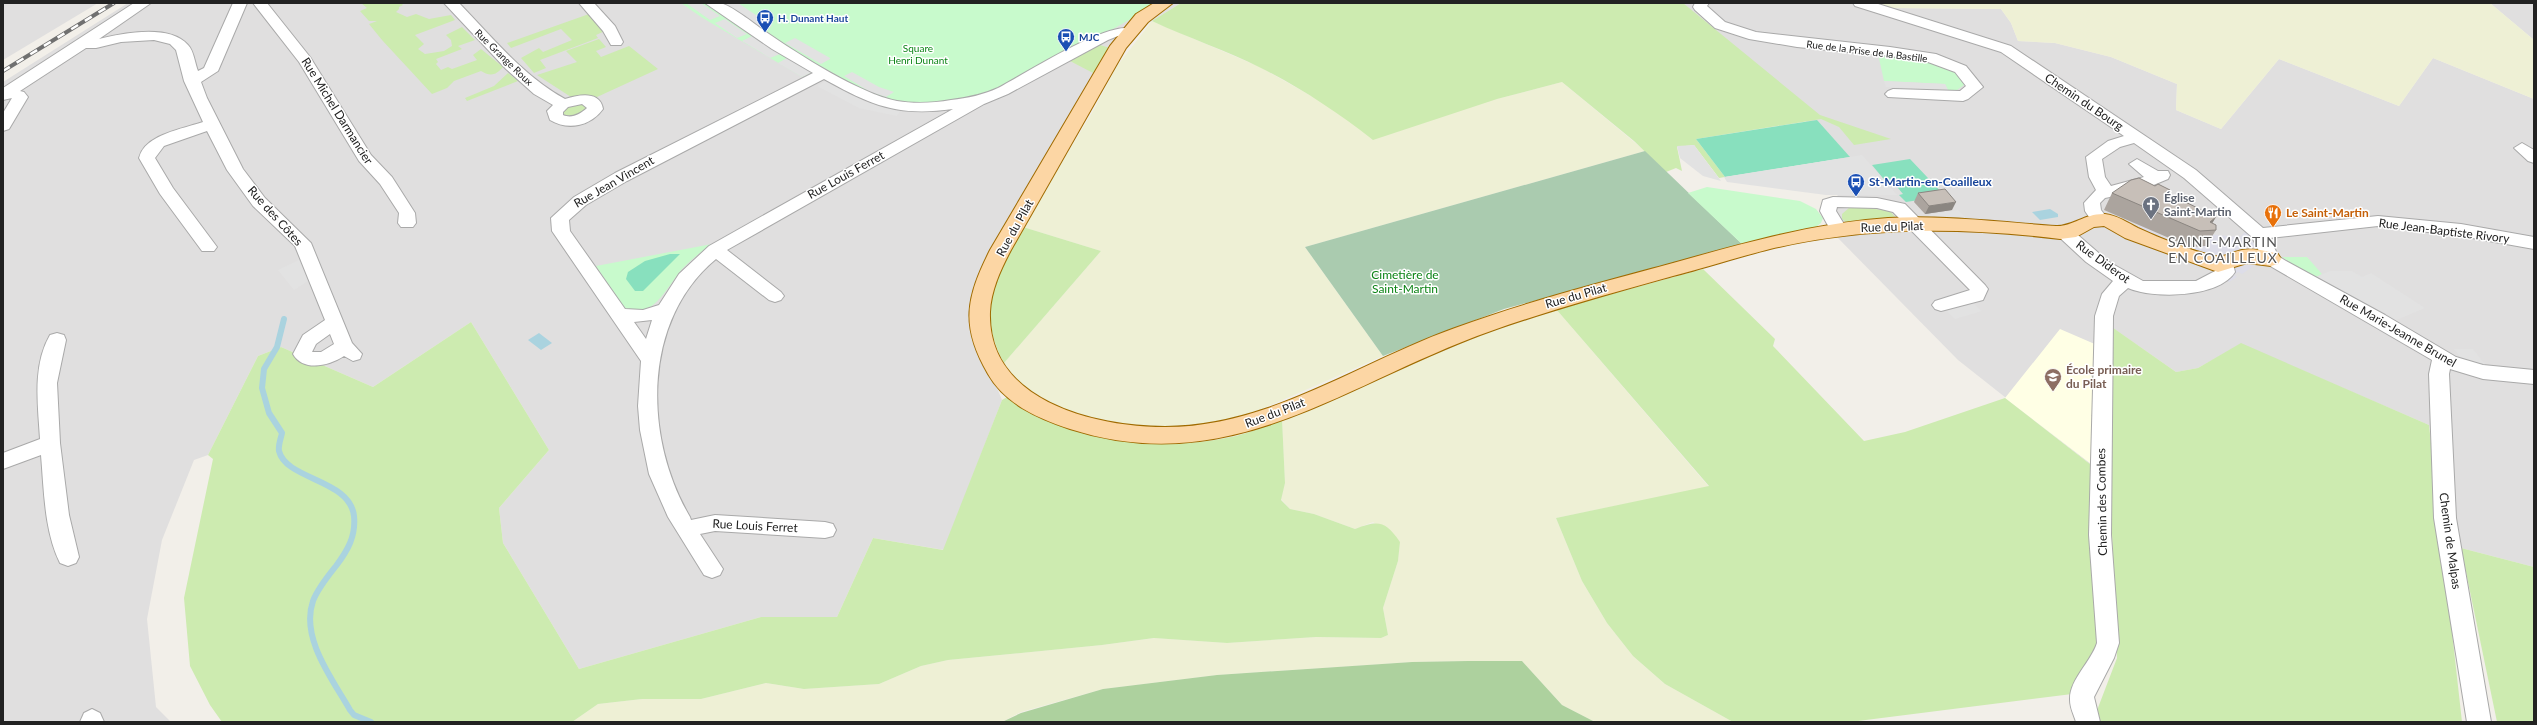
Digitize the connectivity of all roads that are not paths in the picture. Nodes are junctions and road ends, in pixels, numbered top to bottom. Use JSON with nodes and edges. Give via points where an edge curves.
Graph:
{"nodes":[{"id":1,"x":144,"y":3,"type":"edge"},
{"id":2,"x":240,"y":3,"type":"edge"},
{"id":3,"x":260,"y":3,"type":"edge"},
{"id":4,"x":451,"y":3,"type":"edge"},
{"id":5,"x":586,"y":3,"type":"edge"},
{"id":6,"x":712,"y":3,"type":"edge"},
{"id":7,"x":1165,"y":3,"type":"edge"},
{"id":8,"x":1702,"y":3,"type":"edge"},
{"id":9,"x":1860,"y":3,"type":"edge"},
{"id":10,"x":1129,"y":32,"type":"junction"},
{"id":11,"x":616,"y":42,"type":"dead end"},
{"id":12,"x":83,"y":44,"type":"junction"},
{"id":13,"x":824,"y":73,"type":"junction"},
{"id":14,"x":192,"y":81,"type":"junction"},
{"id":15,"x":5,"y":94,"type":"edge"},
{"id":16,"x":1893,"y":94,"type":"dead end"},
{"id":17,"x":979,"y":101,"type":"junction"},
{"id":18,"x":563,"y":104,"type":"dead end"},
{"id":19,"x":917,"y":107,"type":"junction"},
{"id":20,"x":211,"y":124,"type":"junction"},
{"id":21,"x":3,"y":126,"type":"edge"},
{"id":22,"x":926,"y":131,"type":"junction"},
{"id":23,"x":2135,"y":138,"type":"junction"},
{"id":24,"x":2522,"y":148,"type":"dead end"},
{"id":25,"x":2534,"y":158,"type":"edge"},
{"id":26,"x":2137,"y":164,"type":"dead end"},
{"id":27,"x":2106,"y":192,"type":"junction"},
{"id":28,"x":2099,"y":219,"type":"junction"},
{"id":29,"x":407,"y":223,"type":"dead end"},
{"id":30,"x":1916,"y":225,"type":"junction"},
{"id":31,"x":1973,"y":226,"type":"joint"},
{"id":32,"x":1838,"y":229,"type":"junction"},
{"id":33,"x":2065,"y":232,"type":"junction"},
{"id":34,"x":2259,"y":234,"type":"junction"},
{"id":35,"x":2534,"y":243,"type":"edge"},
{"id":36,"x":208,"y":247,"type":"dead end"},
{"id":37,"x":715,"y":250,"type":"junction"},
{"id":38,"x":2271,"y":259,"type":"junction"},
{"id":39,"x":2226,"y":264,"type":"junction"},
{"id":40,"x":2125,"y":280,"type":"junction"},
{"id":41,"x":775,"y":296,"type":"dead end"},
{"id":42,"x":1941,"y":306,"type":"dead end"},
{"id":43,"x":666,"y":309,"type":"junction"},
{"id":44,"x":619,"y":315,"type":"junction"},
{"id":45,"x":334,"y":323,"type":"junction"},
{"id":46,"x":57,"y":340,"type":"dead end"},
{"id":47,"x":2442,"y":358,"type":"junction"},
{"id":48,"x":651,"y":361,"type":"junction"},
{"id":49,"x":2534,"y":377,"type":"edge"},
{"id":50,"x":50,"y":443,"type":"junction"},
{"id":51,"x":3,"y":461,"type":"edge"},
{"id":52,"x":687,"y":530,"type":"junction"},
{"id":53,"x":825,"y":530,"type":"dead end"},
{"id":54,"x":68,"y":557,"type":"dead end"},
{"id":55,"x":712,"y":569,"type":"dead end"},
{"id":56,"x":2088,"y":722,"type":"edge"},
{"id":57,"x":2478,"y":722,"type":"edge"}],
"edges":[{"from":1,"to":12,"type":"street"},
{"from":2,"to":14,"type":"street","via":[[210,71]]},
{"from":3,"to":29,"type":"street","name":"Rue Michel Darmancier","via":[[305,60],[365,158],[386,181],[407,213]]},
{"from":4,"to":18,"type":"street","name":"Rue Grange Roux","via":[[505,61],[539,91]]},
{"from":5,"to":11,"type":"street","via":[[610,29]]},
{"from":6,"to":13,"type":"street","via":[[777,46]]},
{"from":7,"to":10,"type":"main road","name":"Rue du Pilat","via":[[1142,18]]},
{"from":8,"to":16,"type":"street","name":"Rue de la Prise de la Bastille","via":[[1700,7],[1708,16],[1738,32],[1782,41],[1929,58],[1961,68],[1970,75],[1975,87],[1964,96]]},
{"from":9,"to":23,"type":"street","name":"Chemin du Bourg","via":[[1999,46],[2102,113]]},
{"from":10,"to":17,"type":"street","via":[[1116,32],[1102,37],[1004,92]]},
{"from":10,"to":32,"type":"main road","name":"Rue du Pilat","via":[[1002,251],[987,281],[979,313],[986,355],[1001,380],[1016,394],[1036,406],[1094,428],[1122,434],[1157,436],[1196,435],[1229,429],[1267,418],[1431,346],[1525,311],[1768,245]]},
{"from":12,"to":14,"type":"street","name":"Rue des Côtes","via":[[137,36],[166,37],[183,48],[188,58]]},
{"from":12,"to":15,"type":"street"},
{"from":13,"to":19,"type":"street","via":[[872,99],[898,106]]},
{"from":13,"to":44,"type":"street","name":"Rue Jean Vincent","via":[[621,177],[564,213],[559,224],[561,231]]},
{"from":14,"to":20,"type":"street","name":"Rue des Côtes"},
{"from":15,"to":21,"type":"street","via":[[20,97]]},
{"from":17,"to":19,"type":"street"},
{"from":17,"to":22,"type":"street","name":"Rue Louis Ferret"},
{"from":19,"to":22,"type":"street","via":[[925,119]]},
{"from":20,"to":36,"type":"street","via":[[158,143],[147,158],[166,190]]},
{"from":20,"to":45,"type":"street","name":"Rue des Côtes","via":[[239,175],[259,202],[302,243]]},
{"from":22,"to":37,"type":"street","name":"Rue Louis Ferret"},
{"from":23,"to":27,"type":"street","via":[[2114,144],[2096,154],[2094,164]]},
{"from":23,"to":34,"type":"street","name":"Chemin du Bourg","via":[[2190,174]]},
{"from":24,"to":25,"type":"street"},
{"from":26,"to":27,"type":"street","via":[[2159,176],[2133,187]]},
{"from":27,"to":28,"type":"street","via":[[2099,194],[2092,203],[2093,211]]},
{"from":28,"to":33,"type":"main road","name":"Rue Diderot"},
{"from":28,"to":39,"type":"main road","via":[[2111,221],[2132,233],[2169,245],[2198,259],[2218,265]]},
{"from":30,"to":31,"type":"main road","name":"Rue du Pilat"},
{"from":30,"to":32,"type":"main road","name":"Rue du Pilat"},
{"from":30,"to":32,"type":"street","via":[[1906,212],[1890,204],[1841,202],[1829,204],[1828,208]]},
{"from":30,"to":42,"type":"street","via":[[1979,289],[1977,296]]},
{"from":31,"to":33,"type":"main road","name":"Rue Diderot"},
{"from":33,"to":40,"type":"street","name":"Rue Diderot"},
{"from":34,"to":35,"type":"street","name":"Rue Jean-Baptiste Rivory","via":[[2378,222],[2461,230]]},
{"from":34,"to":38,"type":"street","name":"Chemin du Bourg"},
{"from":37,"to":41,"type":"street"},
{"from":37,"to":43,"type":"street","name":"Rue Louis Ferret","via":[[684,280]]},
{"from":38,"to":39,"type":"main road","via":[[2246,256],[2235,258]]},
{"from":38,"to":47,"type":"street","name":"Rue Marie-Jeanne Brunel","via":[[2378,318]]},
{"from":39,"to":40,"type":"street","name":"Rue Diderot","via":[[2226,272],[2220,277],[2193,288],[2147,288]]},
{"from":40,"to":56,"type":"street","name":"Chemin des Combes","via":[[2111,294],[2104,316],[2100,535],[2108,643],[2106,657],[2084,690],[2082,699]]},
{"from":43,"to":44,"type":"street","via":[[643,316]]},
{"from":43,"to":48,"type":"street","name":"Rue Louis Ferret"},
{"from":44,"to":48,"type":"street","name":"Rue Jean Vincent"},
{"from":45,"to":45,"type":"street","name":"Rue des Côtes","via":[[308,341],[302,348],[302,354],[313,359],[348,350]]},
{"from":46,"to":50,"type":"street","via":[[49,368]]},
{"from":47,"to":49,"type":"street","name":"Rue Marie-Jeanne Brunel","via":[[2465,368],[2483,372]]},
{"from":47,"to":57,"type":"street","name":"Chemin de Malpas","via":[[2439,374],[2445,518]]},
{"from":48,"to":52,"type":"street","name":"Rue Louis Ferret","via":[[649,414],[659,474],[673,507]]},
{"from":50,"to":51,"type":"street"},
{"from":50,"to":54,"type":"street","via":[[56,509]]},
{"from":52,"to":53,"type":"street","name":"Rue Louis Ferret","via":[[715,523]]},
{"from":52,"to":55,"type":"street","name":"Rue Louis Ferret"}]}
